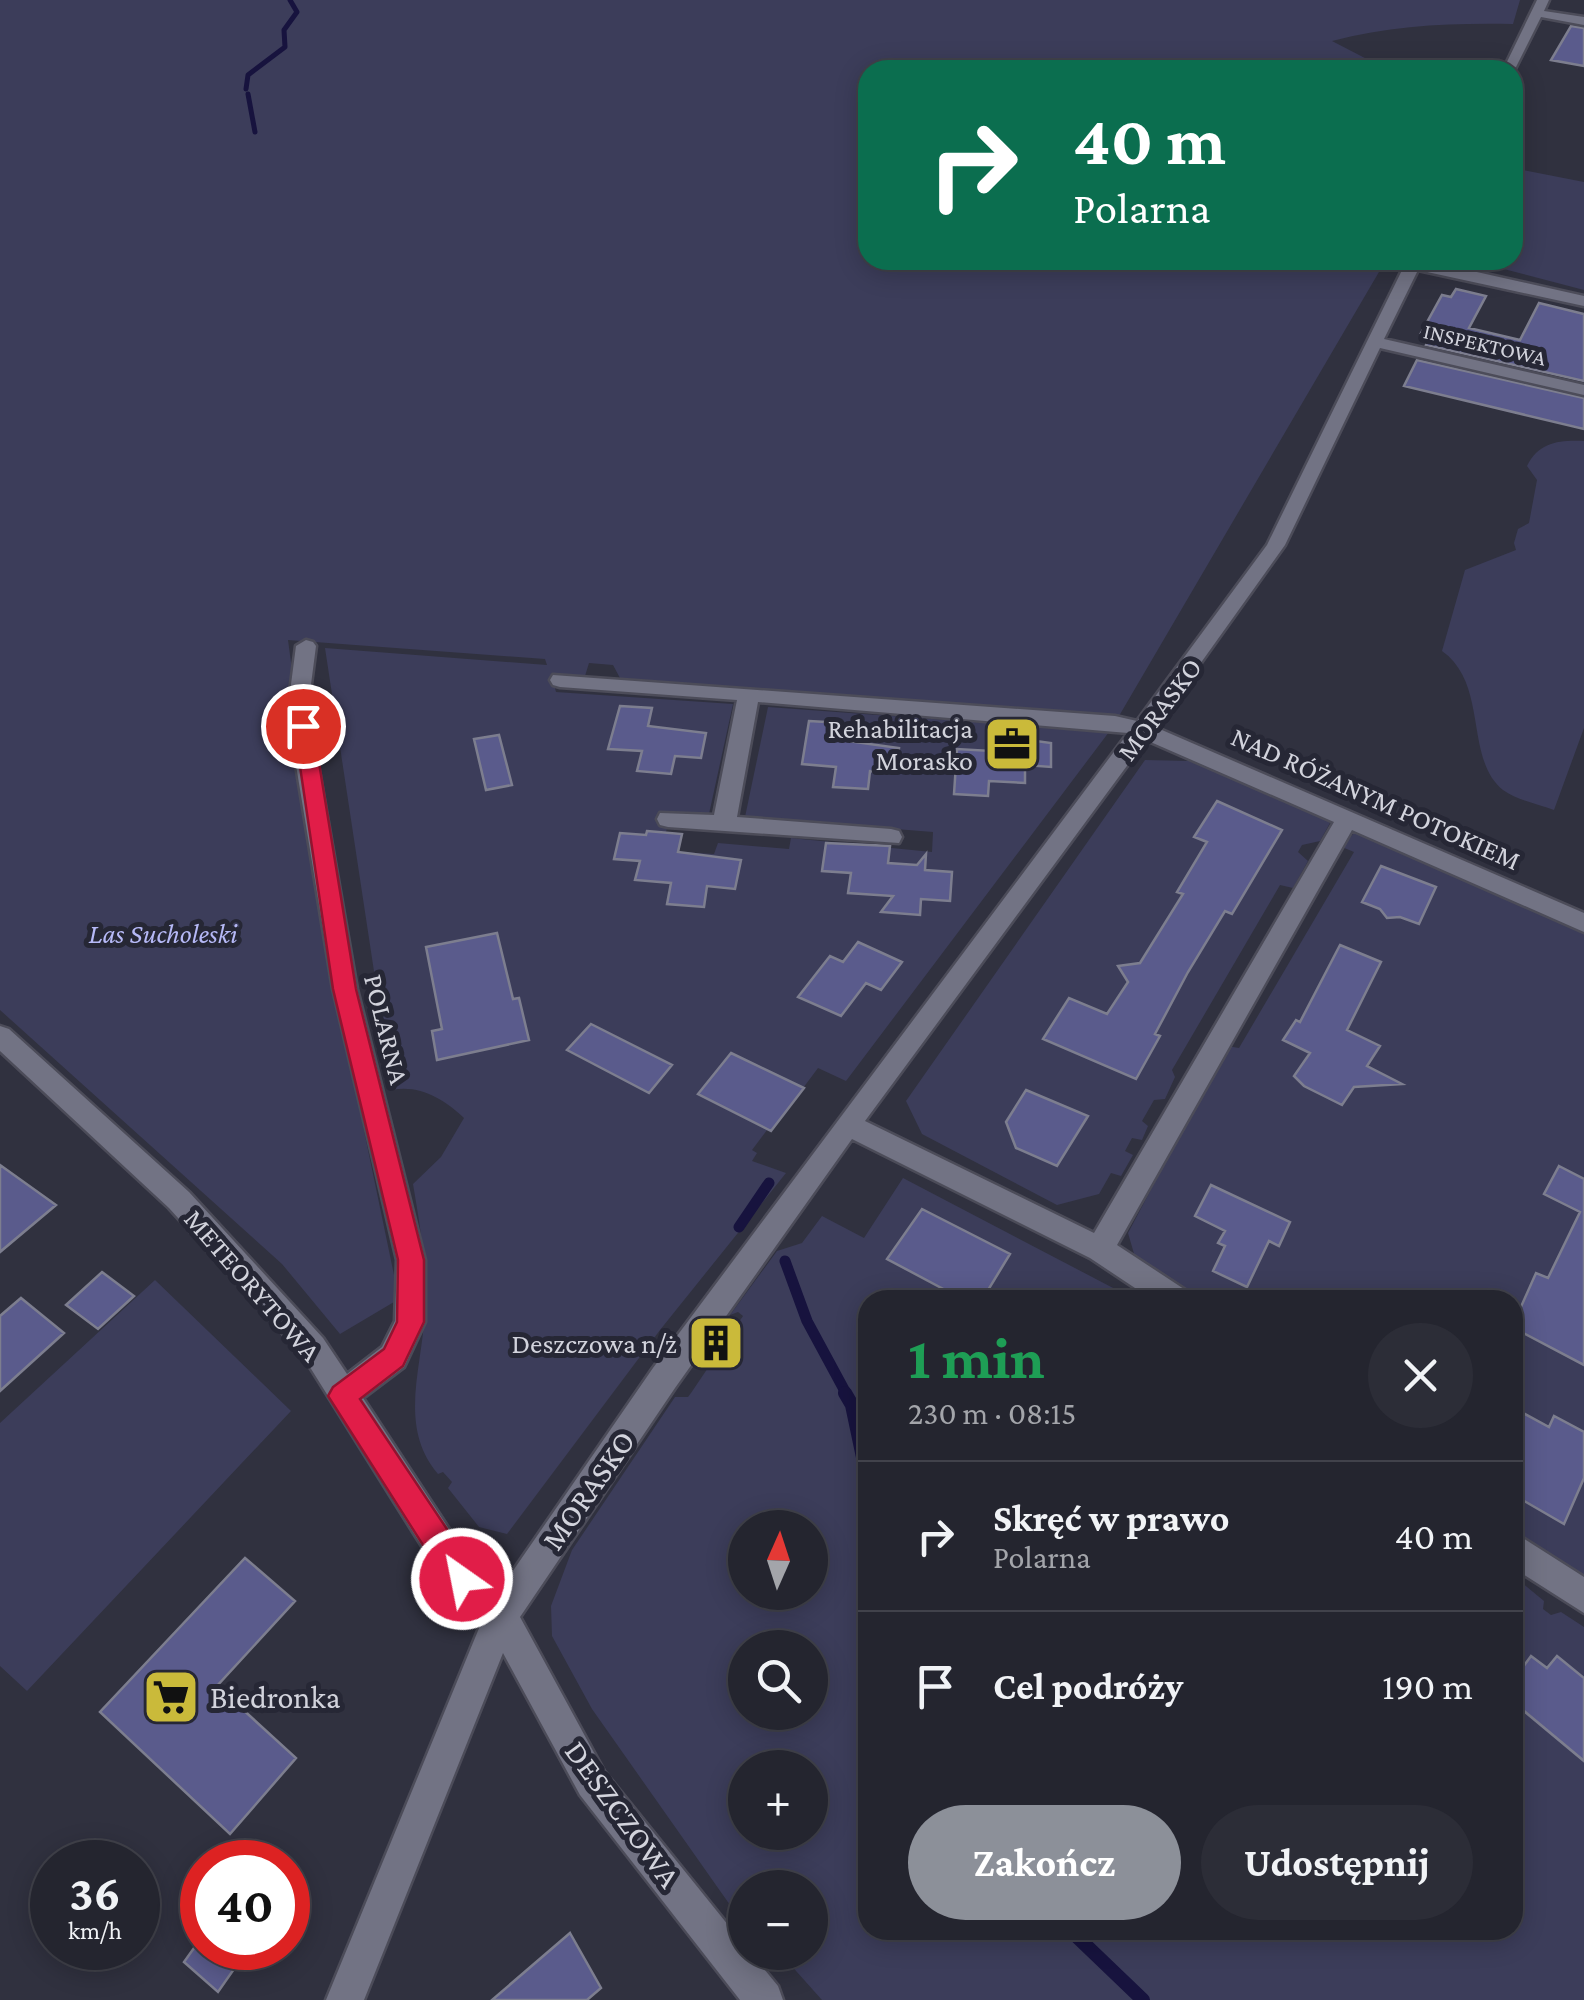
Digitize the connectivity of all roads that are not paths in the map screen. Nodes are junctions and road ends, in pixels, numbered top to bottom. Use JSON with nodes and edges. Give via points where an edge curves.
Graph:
{"nodes":[{"id":1,"x":1540,"y":7,"type":"edge"},
{"id":2,"x":1584,"y":22,"type":"edge"},
{"id":3,"x":1514,"y":60,"type":"edge"},
{"id":4,"x":1410,"y":270,"type":"edge"},
{"id":5,"x":1449,"y":270,"type":"edge"},
{"id":6,"x":1584,"y":301,"type":"edge"},
{"id":7,"x":1375,"y":342,"type":"junction"},
{"id":8,"x":1584,"y":390,"type":"edge"},
{"id":9,"x":306,"y":646,"type":"dead end"},
{"id":10,"x":560,"y":680,"type":"dead end"},
{"id":11,"x":749,"y":695,"type":"junction"},
{"id":12,"x":1143,"y":730,"type":"junction"},
{"id":13,"x":668,"y":819,"type":"dead end"},
{"id":14,"x":1346,"y":819,"type":"junction"},
{"id":15,"x":724,"y":823,"type":"junction"},
{"id":16,"x":890,"y":836,"type":"dead end"},
{"id":17,"x":1584,"y":923,"type":"edge"},
{"id":18,"x":0,"y":1036,"type":"edge"},
{"id":19,"x":848,"y":1124,"type":"junction"},
{"id":20,"x":1100,"y":1249,"type":"junction"},
{"id":21,"x":1163,"y":1290,"type":"edge"},
{"id":22,"x":342,"y":1396,"type":"junction"},
{"id":23,"x":1523,"y":1559,"type":"edge"},
{"id":24,"x":1584,"y":1597,"type":"edge"},
{"id":25,"x":500,"y":1616,"type":"junction"},
{"id":26,"x":345,"y":2000,"type":"edge"},
{"id":27,"x":764,"y":2000,"type":"edge"}],
"edges":[{"from":1,"to":2,"type":"street"},
{"from":1,"to":3,"type":"street"},
{"from":4,"to":7,"type":"street","name":"MORASKO"},
{"from":5,"to":6,"type":"street"},
{"from":7,"to":8,"type":"street","name":"INSPEKTOWA"},
{"from":7,"to":12,"type":"street","name":"MORASKO","via":[[1276,545]]},
{"from":9,"to":22,"type":"street","name":"POLARNA","via":[[300,692],[306,759],[345,989],[411,1260],[410,1322],[394,1357]]},
{"from":10,"to":11,"type":"street","name":"NAD RÓŻANYM POTOKIEM"},
{"from":11,"to":12,"type":"street","name":"NAD RÓŻANYM POTOKIEM"},
{"from":11,"to":15,"type":"street"},
{"from":12,"to":14,"type":"street","name":"NAD RÓŻANYM POTOKIEM"},
{"from":12,"to":19,"type":"street","name":"MORASKO"},
{"from":13,"to":15,"type":"street"},
{"from":14,"to":17,"type":"street","name":"NAD RÓŻANYM POTOKIEM"},
{"from":14,"to":20,"type":"street"},
{"from":15,"to":16,"type":"street"},
{"from":18,"to":22,"type":"street","name":"METEORYTOWA","via":[[225,1248],[313,1347]]},
{"from":19,"to":20,"type":"street"},
{"from":19,"to":25,"type":"street","name":"MORASKO"},
{"from":20,"to":21,"type":"street"},
{"from":22,"to":25,"type":"street","name":"METEORYTOWA","via":[[462,1579]]},
{"from":23,"to":24,"type":"street"},
{"from":25,"to":26,"type":"street","name":"MORASKO"},
{"from":25,"to":27,"type":"street","name":"DESZCZOWA","via":[[592,1782]]}]}
